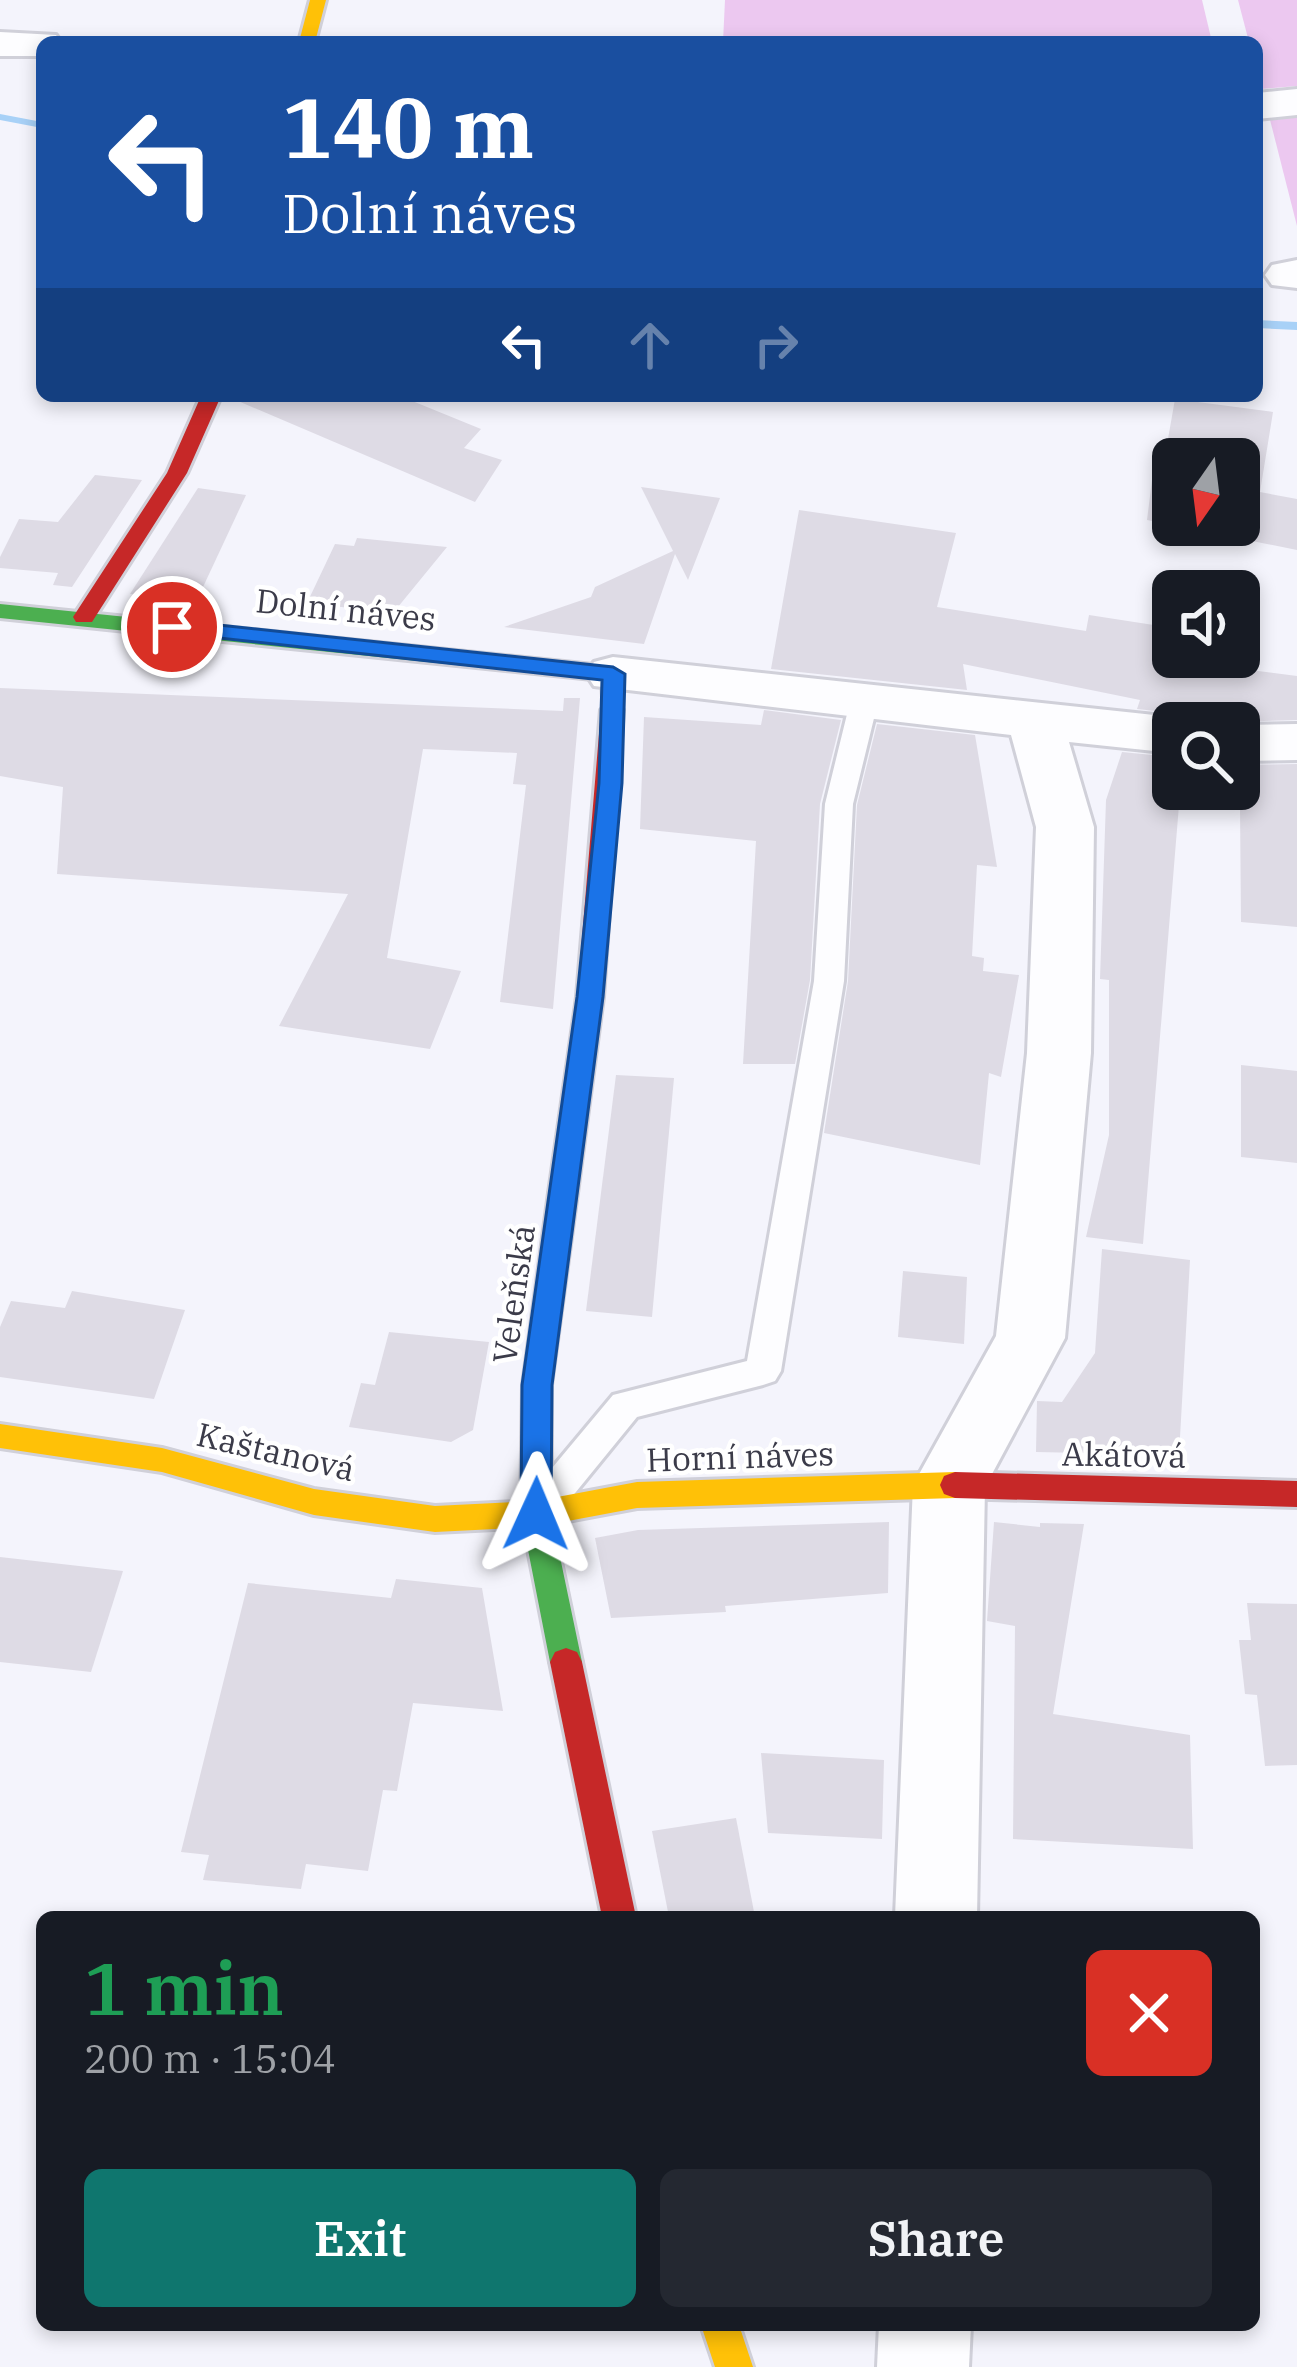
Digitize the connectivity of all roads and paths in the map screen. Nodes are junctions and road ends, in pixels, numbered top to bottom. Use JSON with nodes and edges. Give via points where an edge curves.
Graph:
{"nodes":[{"id":1,"x":318,"y":0,"type":"edge"},
{"id":2,"x":309,"y":36,"type":"edge"},
{"id":3,"x":0,"y":44,"type":"edge"},
{"id":4,"x":36,"y":44,"type":"edge"},
{"id":5,"x":1297,"y":102,"type":"edge"},
{"id":6,"x":1263,"y":105,"type":"edge"},
{"id":7,"x":208,"y":402,"type":"edge"},
{"id":8,"x":0,"y":611,"type":"edge"},
{"id":9,"x":83,"y":617,"type":"junction"},
{"id":10,"x":613,"y":674,"type":"junction"},
{"id":11,"x":864,"y":702,"type":"junction"},
{"id":12,"x":1035,"y":720,"type":"junction"},
{"id":13,"x":1152,"y":733,"type":"edge"},
{"id":14,"x":1260,"y":742,"type":"edge"},
{"id":15,"x":1297,"y":742,"type":"edge"},
{"id":16,"x":0,"y":1436,"type":"edge"},
{"id":17,"x":949,"y":1486,"type":"junction"},
{"id":18,"x":1297,"y":1494,"type":"edge"},
{"id":19,"x":536,"y":1514,"type":"junction"},
{"id":20,"x":618,"y":1911,"type":"edge"},
{"id":21,"x":936,"y":1911,"type":"edge"},
{"id":22,"x":722,"y":2331,"type":"edge"},
{"id":23,"x":925,"y":2331,"type":"edge"},
{"id":24,"x":734,"y":2367,"type":"edge"},
{"id":25,"x":923,"y":2367,"type":"edge"}],
"edges":[{"from":1,"to":2,"type":"street"},
{"from":3,"to":4,"type":"street"},
{"from":5,"to":6,"type":"street"},
{"from":7,"to":9,"type":"street","via":[[177,473]]},
{"from":8,"to":9,"type":"street","name":"Dolní náves"},
{"from":9,"to":10,"type":"street","name":"Dolní náves"},
{"from":10,"to":11,"type":"street"},
{"from":10,"to":19,"type":"street","name":"Veleňská","via":[[590,997],[537,1385]]},
{"from":11,"to":12,"type":"street"},
{"from":11,"to":19,"type":"lane","via":[[839,804],[830,981],[763,1371],[626,1405]]},
{"from":12,"to":13,"type":"street"},
{"from":12,"to":17,"type":"street","via":[[1065,827],[1059,1053],[1030,1338]]},
{"from":14,"to":15,"type":"street"},
{"from":16,"to":19,"type":"street","name":"Kaštanová","via":[[162,1460],[355,1508],[435,1519]]},
{"from":17,"to":18,"type":"street","name":"Akátová"},
{"from":17,"to":19,"type":"street","name":"Horní náves","via":[[637,1495]]},
{"from":17,"to":21,"type":"street"},
{"from":19,"to":20,"type":"street","name":"Veleňská"},
{"from":22,"to":24,"type":"street"},
{"from":23,"to":25,"type":"street"}]}
